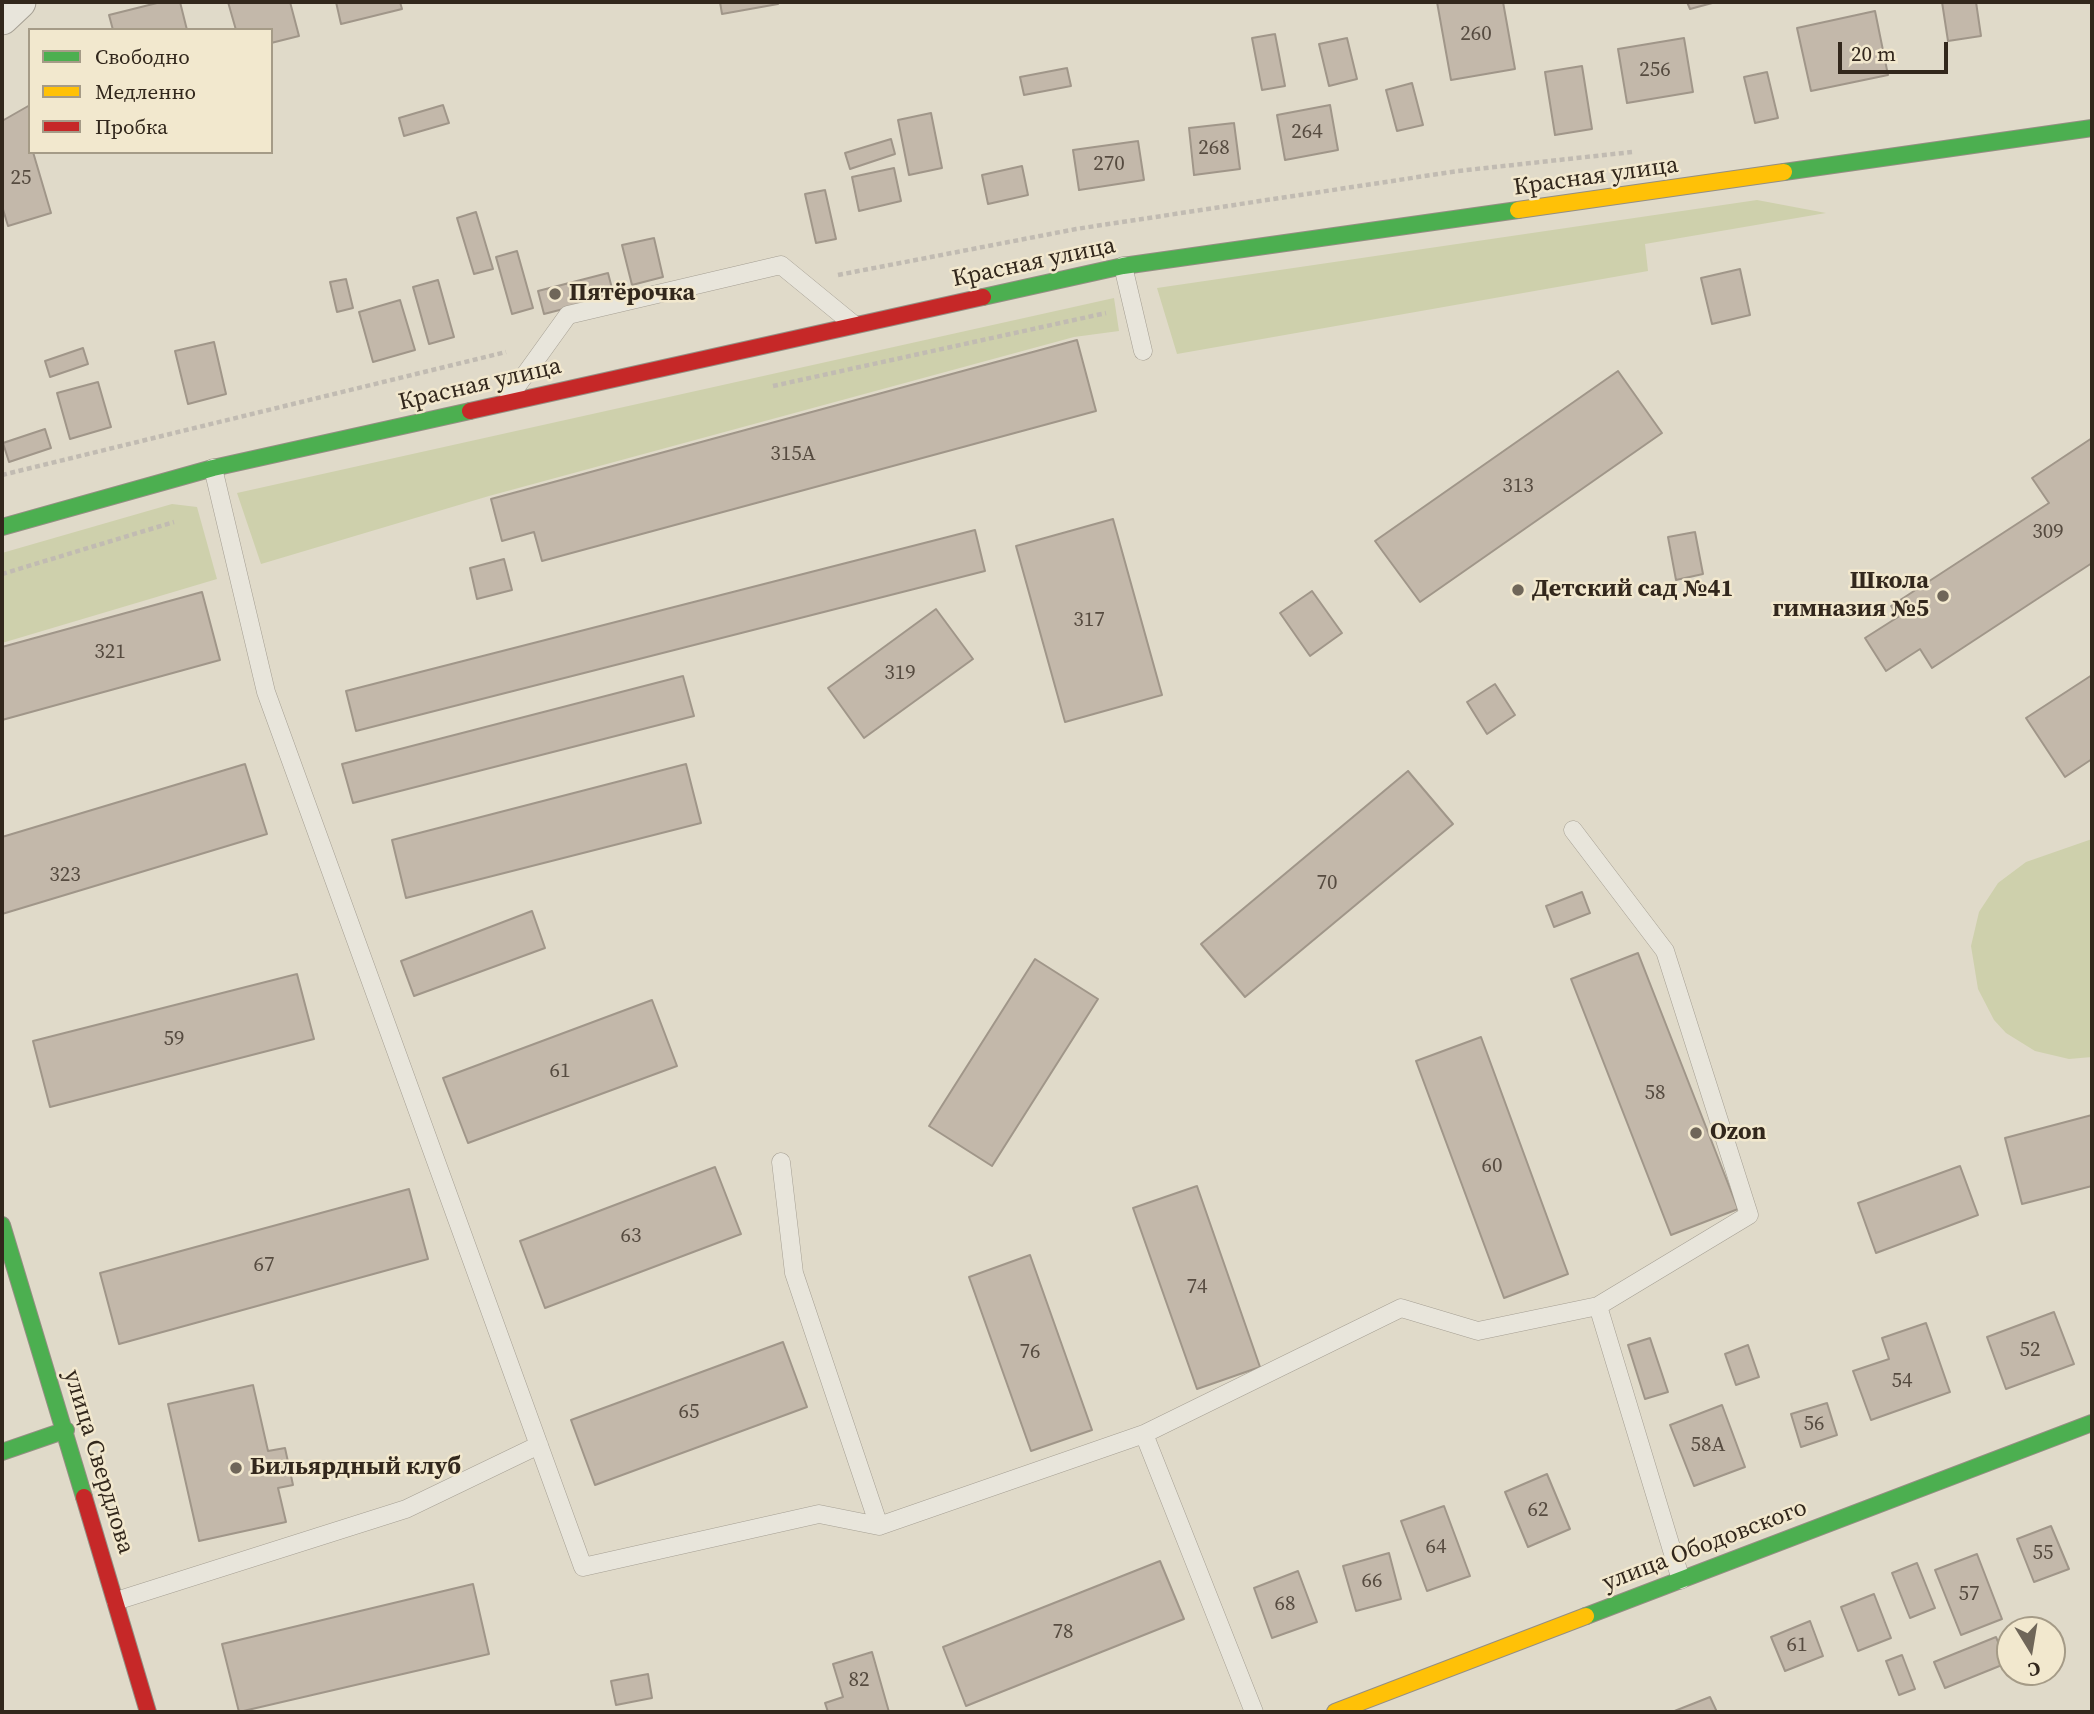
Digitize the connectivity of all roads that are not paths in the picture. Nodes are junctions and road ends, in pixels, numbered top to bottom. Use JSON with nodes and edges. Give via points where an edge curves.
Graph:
{"nodes":[{"id":1,"x":19,"y":2,"type":"edge"},
{"id":2,"x":2,"y":18,"type":"edge"},
{"id":3,"x":2092,"y":128,"type":"edge"},
{"id":4,"x":1124,"y":266,"type":"junction"},
{"id":5,"x":855,"y":326,"type":"junction"},
{"id":6,"x":1143,"y":351,"type":"dead end"},
{"id":7,"x":504,"y":403,"type":"junction"},
{"id":8,"x":213,"y":468,"type":"junction"},
{"id":9,"x":2,"y":527,"type":"edge"},
{"id":10,"x":1573,"y":830,"type":"dead end"},
{"id":11,"x":781,"y":1162,"type":"dead end"},
{"id":12,"x":2,"y":1224,"type":"edge"},
{"id":13,"x":1598,"y":1306,"type":"junction"},
{"id":14,"x":2092,"y":1423,"type":"edge"},
{"id":15,"x":66,"y":1430,"type":"junction"},
{"id":16,"x":1144,"y":1434,"type":"junction"},
{"id":17,"x":539,"y":1445,"type":"junction"},
{"id":18,"x":2,"y":1452,"type":"edge"},
{"id":19,"x":879,"y":1526,"type":"junction"},
{"id":20,"x":1681,"y":1580,"type":"junction"},
{"id":21,"x":116,"y":1601,"type":"junction"},
{"id":22,"x":148,"y":1712,"type":"edge"},
{"id":23,"x":1254,"y":1712,"type":"edge"},
{"id":24,"x":1335,"y":1712,"type":"edge"}],
"edges":[{"from":1,"to":2,"type":"street"},
{"from":3,"to":4,"type":"main road","name":"Красная улица"},
{"from":4,"to":5,"type":"main road","name":"Красная улица"},
{"from":4,"to":6,"type":"lane"},
{"from":5,"to":7,"type":"main road","name":"Красная улица"},
{"from":5,"to":7,"type":"lane","via":[[781,265],[568,315]]},
{"from":7,"to":8,"type":"main road","name":"Красная улица"},
{"from":8,"to":9,"type":"main road","name":"Красная улица"},
{"from":8,"to":17,"type":"lane","via":[[266,692]]},
{"from":10,"to":13,"type":"lane","via":[[1665,951],[1749,1215]]},
{"from":11,"to":19,"type":"lane","via":[[794,1273]]},
{"from":12,"to":15,"type":"main road","name":"улица Свердлова"},
{"from":13,"to":16,"type":"lane","via":[[1478,1331],[1401,1308]]},
{"from":13,"to":20,"type":"lane"},
{"from":14,"to":20,"type":"main road","name":"улица Ободовского"},
{"from":15,"to":18,"type":"main road"},
{"from":15,"to":21,"type":"main road","name":"улица Свердлова"},
{"from":16,"to":19,"type":"lane"},
{"from":16,"to":23,"type":"lane"},
{"from":17,"to":19,"type":"lane","via":[[583,1567],[819,1514]]},
{"from":17,"to":21,"type":"lane","via":[[405,1509]]},
{"from":20,"to":24,"type":"main road","name":"улица Ободовского"},
{"from":21,"to":22,"type":"main road","name":"улица Свердлова"}]}
